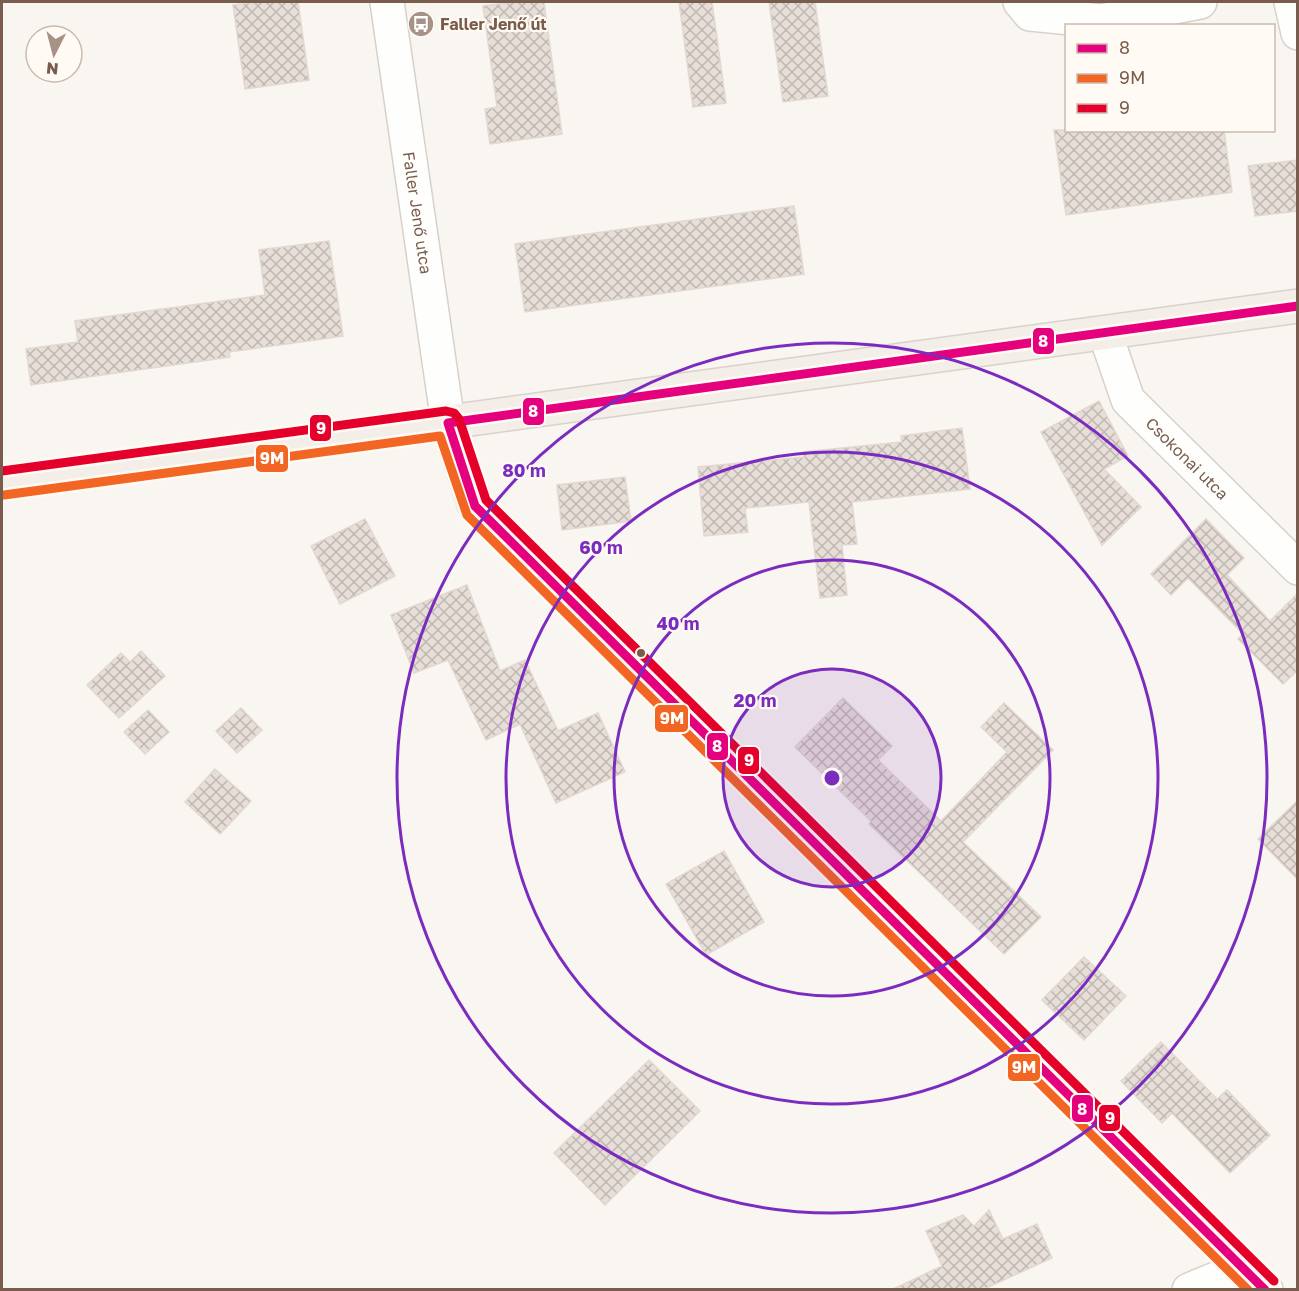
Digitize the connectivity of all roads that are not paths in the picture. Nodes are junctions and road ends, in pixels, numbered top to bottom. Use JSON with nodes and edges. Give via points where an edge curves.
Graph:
{"nodes":[{"id":1,"x":387,"y":2,"type":"edge"},
{"id":2,"x":1020,"y":2,"type":"edge"},
{"id":3,"x":1200,"y":2,"type":"edge"},
{"id":4,"x":1291,"y":2,"type":"edge"},
{"id":5,"x":1298,"y":33,"type":"edge"},
{"id":6,"x":1298,"y":306,"type":"edge"},
{"id":7,"x":1105,"y":333,"type":"junction"},
{"id":8,"x":448,"y":423,"type":"junction"},
{"id":9,"x":2,"y":483,"type":"edge"},
{"id":10,"x":1298,"y":568,"type":"edge"},
{"id":11,"x":1242,"y":1268,"type":"junction"},
{"id":12,"x":1190,"y":1290,"type":"edge"},
{"id":13,"x":1266,"y":1290,"type":"edge"}],
"edges":[{"from":1,"to":8,"type":"street","name":"Faller Jenő utca"},
{"from":2,"to":3,"type":"street","via":[[1030,14],[1101,21]]},
{"from":4,"to":5,"type":"street"},
{"from":6,"to":7,"type":"main road"},
{"from":7,"to":8,"type":"main road"},
{"from":7,"to":10,"type":"street","name":"Csokonai utca","via":[[1128,400]]},
{"from":8,"to":9,"type":"main road"},
{"from":8,"to":11,"type":"street","name":"Faller Jenő utca","via":[[475,506]]},
{"from":11,"to":12,"type":"street"},
{"from":11,"to":13,"type":"street","name":"Faller Jenő utca"}]}
